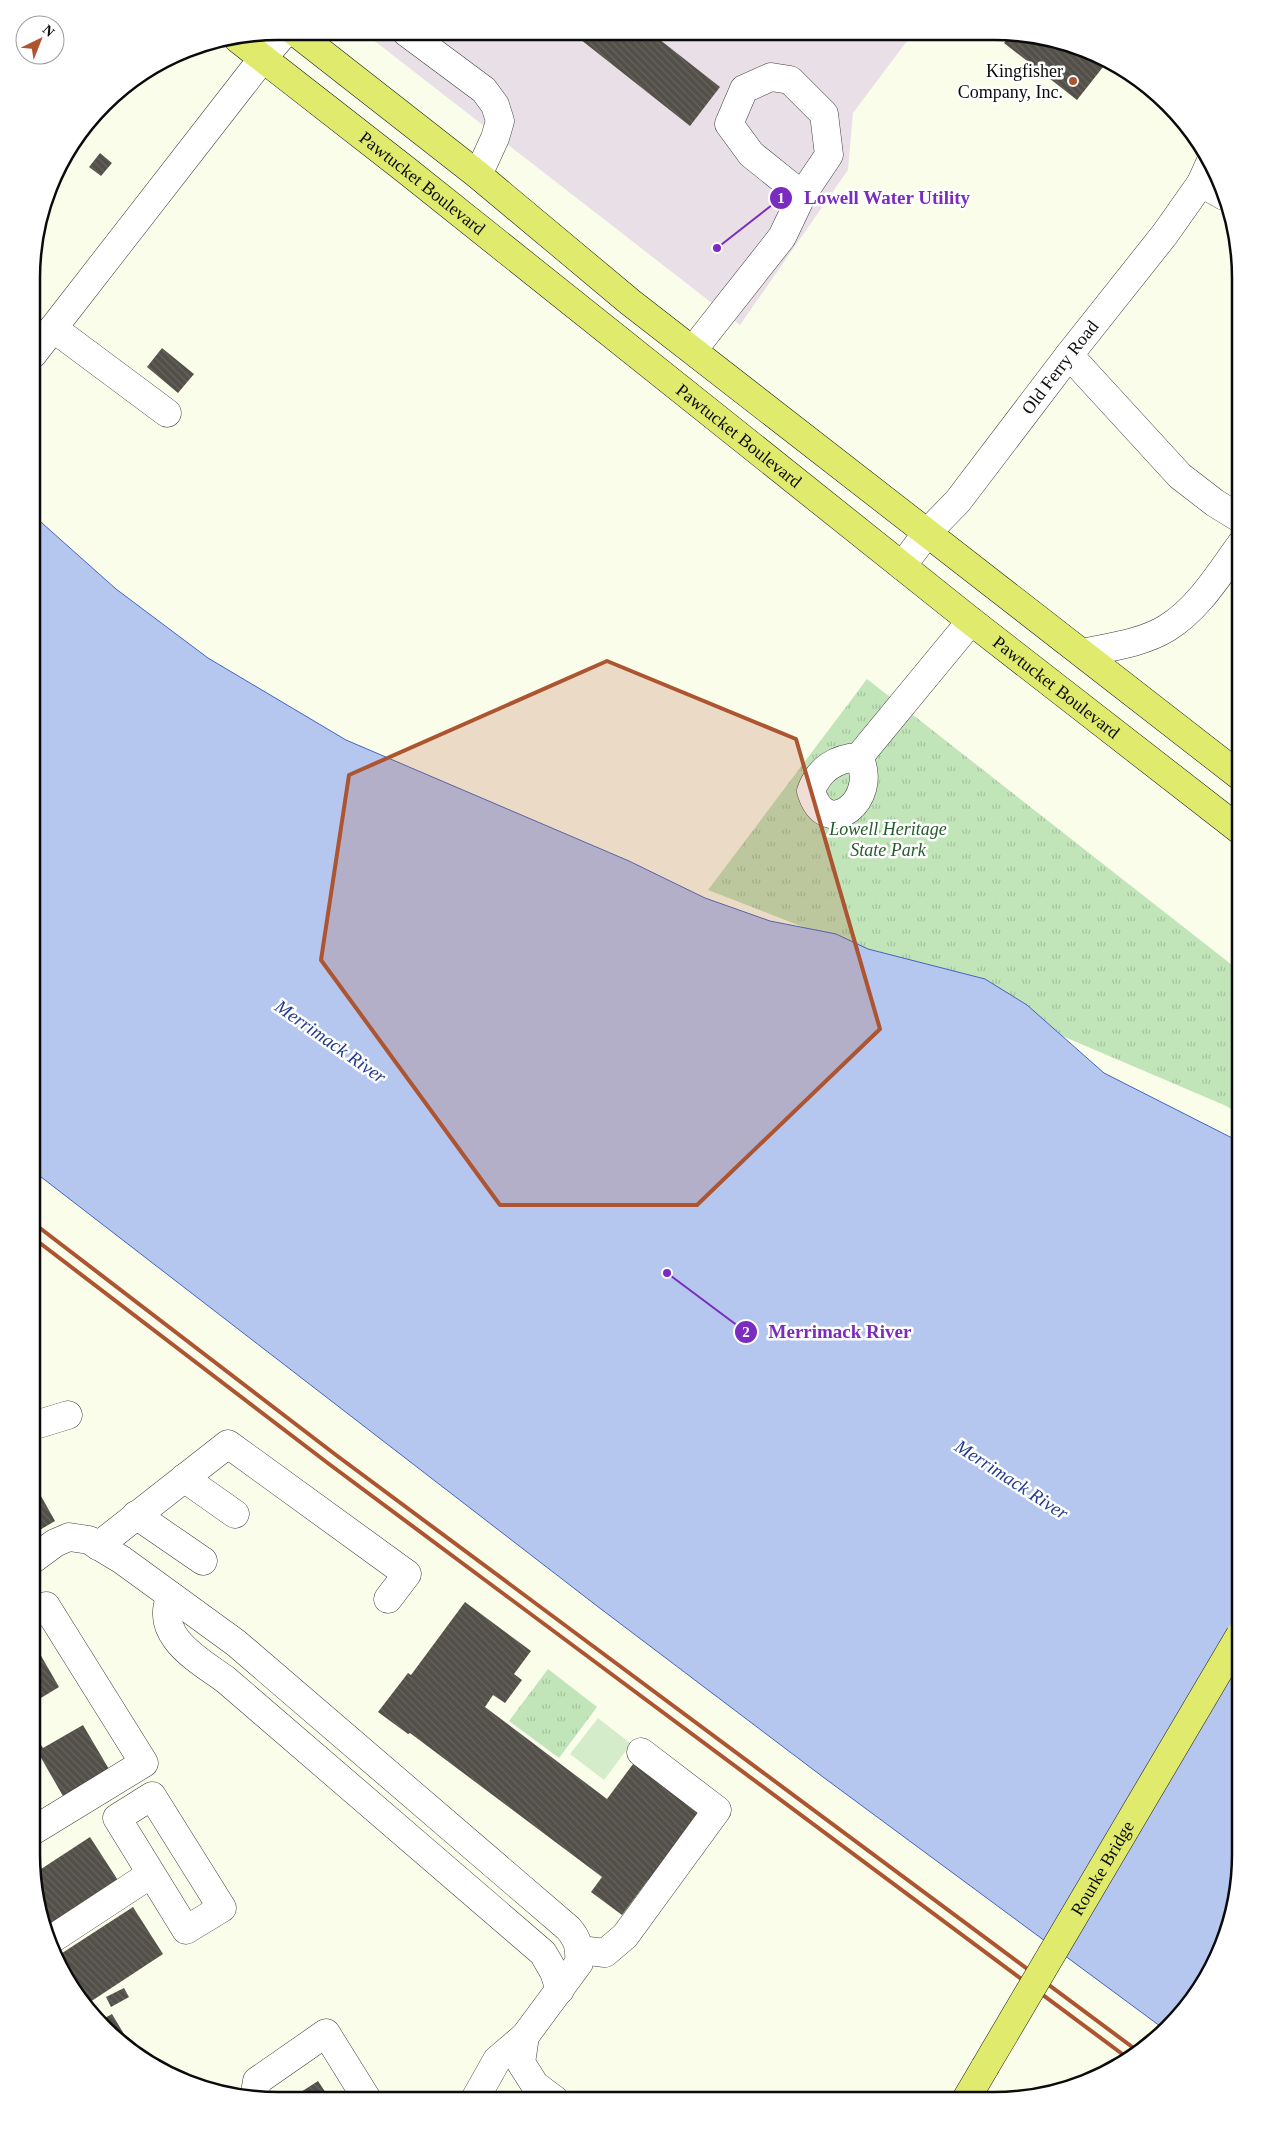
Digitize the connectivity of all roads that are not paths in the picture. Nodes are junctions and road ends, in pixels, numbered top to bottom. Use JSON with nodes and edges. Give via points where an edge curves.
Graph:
{"nodes":[{"id":1,"x":278,"y":40,"type":"edge"},
{"id":2,"x":306,"y":40,"type":"edge"},
{"id":3,"x":417,"y":40,"type":"edge"},
{"id":4,"x":243,"y":43,"type":"edge"},
{"id":5,"x":262,"y":58,"type":"junction"},
{"id":6,"x":478,"y":175,"type":"junction"},
{"id":7,"x":1212,"y":181,"type":"edge"},
{"id":8,"x":802,"y":195,"type":"dead end"},
{"id":9,"x":53,"y":328,"type":"junction"},
{"id":10,"x":40,"y":345,"type":"edge"},
{"id":11,"x":693,"y":350,"type":"junction"},
{"id":12,"x":1069,"y":355,"type":"junction"},
{"id":13,"x":167,"y":414,"type":"dead end"},
{"id":14,"x":1232,"y":513,"type":"edge"},
{"id":15,"x":927,"y":533,"type":"junction"},
{"id":16,"x":1232,"y":556,"type":"edge"},
{"id":17,"x":902,"y":566,"type":"junction"},
{"id":18,"x":971,"y":621,"type":"junction"},
{"id":19,"x":1082,"y":653,"type":"junction"},
{"id":20,"x":858,"y":757,"type":"dead end"},
{"id":21,"x":1232,"y":770,"type":"edge"},
{"id":22,"x":1232,"y":825,"type":"edge"},
{"id":23,"x":68,"y":1415,"type":"dead end"},
{"id":24,"x":40,"y":1424,"type":"edge"},
{"id":25,"x":184,"y":1478,"type":"junction"},
{"id":26,"x":236,"y":1514,"type":"dead end"},
{"id":27,"x":136,"y":1516,"type":"junction"},
{"id":28,"x":98,"y":1546,"type":"junction"},
{"id":29,"x":40,"y":1554,"type":"edge"},
{"id":30,"x":203,"y":1561,"type":"dead end"},
{"id":31,"x":171,"y":1596,"type":"junction"},
{"id":32,"x":388,"y":1599,"type":"dead end"},
{"id":33,"x":40,"y":1610,"type":"edge"},
{"id":34,"x":1232,"y":1649,"type":"edge"},
{"id":35,"x":641,"y":1752,"type":"dead end"},
{"id":36,"x":40,"y":1827,"type":"edge"},
{"id":37,"x":152,"y":1874,"type":"junction"},
{"id":38,"x":55,"y":1937,"type":"edge"},
{"id":39,"x":580,"y":1950,"type":"junction"},
{"id":40,"x":560,"y":1990,"type":"junction"},
{"id":41,"x":526,"y":2036,"type":"junction"},
{"id":42,"x":255,"y":2091,"type":"edge"},
{"id":43,"x":363,"y":2092,"type":"edge"},
{"id":44,"x":479,"y":2092,"type":"edge"},
{"id":45,"x":544,"y":2092,"type":"edge"},
{"id":46,"x":970,"y":2092,"type":"edge"}],
"edges":[{"from":1,"to":5,"type":"street"},
{"from":2,"to":6,"type":"main road"},
{"from":3,"to":6,"type":"street","via":[[484,90],[495,105],[500,121]]},
{"from":4,"to":5,"type":"main road","name":"Pawtucket Boulevard"},
{"from":5,"to":9,"type":"street"},
{"from":5,"to":17,"type":"main road","name":"Pawtucket Boulevard"},
{"from":6,"to":11,"type":"main road","via":[[630,302]]},
{"from":7,"to":12,"type":"street","name":"Old Ferry Road","via":[[1165,234]]},
{"from":8,"to":11,"type":"street","via":[[782,237]]},
{"from":9,"to":10,"type":"street"},
{"from":9,"to":13,"type":"street"},
{"from":11,"to":15,"type":"main road"},
{"from":12,"to":14,"type":"street","via":[[1180,476]]},
{"from":12,"to":15,"type":"street","name":"Old Ferry Road","via":[[958,501]]},
{"from":15,"to":17,"type":"street","name":"Old Ferry Road"},
{"from":15,"to":19,"type":"main road"},
{"from":16,"to":19,"type":"street","via":[[1193,608],[1166,628],[1130,642]]},
{"from":17,"to":18,"type":"main road","name":"Pawtucket Boulevard"},
{"from":18,"to":20,"type":"street"},
{"from":18,"to":22,"type":"main road","name":"Pawtucket Boulevard"},
{"from":19,"to":21,"type":"main road"},
{"from":23,"to":24,"type":"street"},
{"from":25,"to":26,"type":"street"},
{"from":25,"to":27,"type":"street"},
{"from":25,"to":32,"type":"street","via":[[228,1444],[407,1574]]},
{"from":27,"to":28,"type":"street"},
{"from":27,"to":30,"type":"street"},
{"from":28,"to":29,"type":"street","via":[[89,1540],[69,1538],[55,1542]]},
{"from":28,"to":31,"type":"street"},
{"from":31,"to":39,"type":"street","via":[[236,1642],[552,1915],[575,1937]]},
{"from":31,"to":40,"type":"street","via":[[166,1610],[167,1623],[183,1648],[226,1680],[543,1953]]},
{"from":33,"to":36,"type":"street","via":[[46,1606],[144,1763]]},
{"from":34,"to":46,"type":"main road","name":"Rourke Bridge","bridge":true},
{"from":35,"to":39,"type":"street","via":[[717,1810],[625,1936],[604,1953]]},
{"from":37,"to":37,"type":"street","via":[[186,1930],[222,1908],[152,1796],[117,1818]]},
{"from":37,"to":38,"type":"street"},
{"from":39,"to":40,"type":"street","via":[[579,1963]]},
{"from":40,"to":41,"type":"street"},
{"from":41,"to":44,"type":"street","via":[[497,2060]]},
{"from":41,"to":45,"type":"street","via":[[521,2063],[535,2085]]},
{"from":42,"to":43,"type":"street","via":[[257,2081],[326,2033]]}]}
